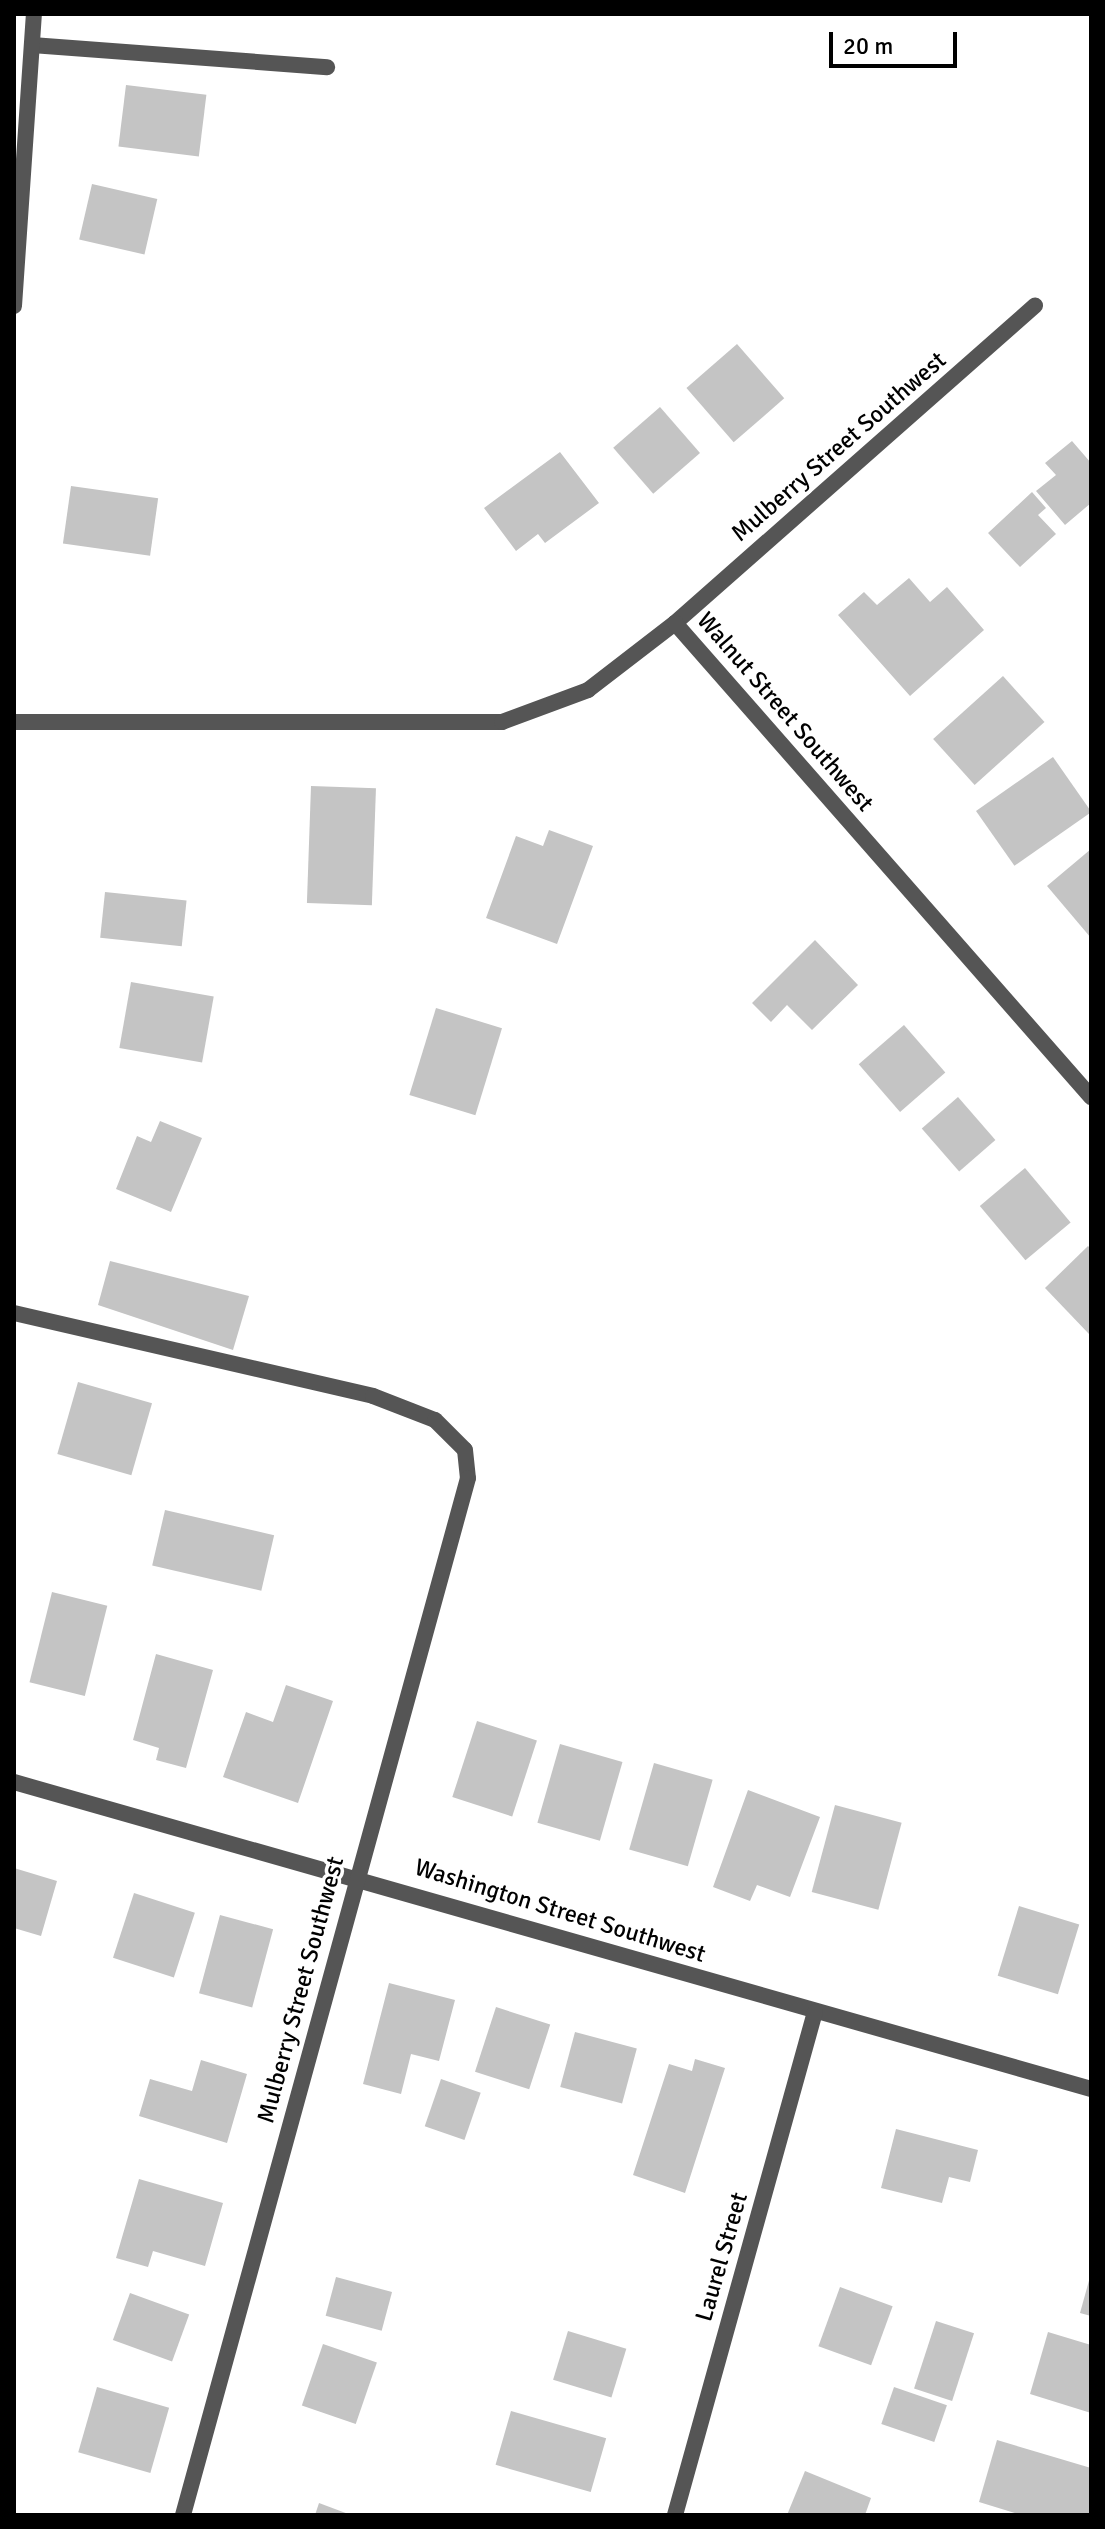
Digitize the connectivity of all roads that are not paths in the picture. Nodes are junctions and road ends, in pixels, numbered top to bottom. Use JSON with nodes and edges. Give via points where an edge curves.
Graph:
{"nodes":[{"id":1,"x":34,"y":14,"type":"edge"},
{"id":2,"x":32,"y":45,"type":"junction"},
{"id":3,"x":327,"y":67,"type":"dead end"},
{"id":4,"x":21,"y":120,"type":"edge"},
{"id":5,"x":17,"y":216,"type":"edge"},
{"id":6,"x":14,"y":306,"type":"edge"},
{"id":7,"x":1035,"y":306,"type":"dead end"},
{"id":8,"x":675,"y":623,"type":"junction"},
{"id":9,"x":14,"y":722,"type":"edge"},
{"id":10,"x":1091,"y":1097,"type":"edge"},
{"id":11,"x":14,"y":1313,"type":"edge"},
{"id":12,"x":14,"y":1782,"type":"edge"},
{"id":13,"x":357,"y":1876,"type":"junction"},
{"id":14,"x":815,"y":2012,"type":"junction"},
{"id":15,"x":1091,"y":2089,"type":"edge"},
{"id":16,"x":183,"y":2515,"type":"edge"},
{"id":17,"x":675,"y":2515,"type":"edge"}],
"edges":[{"from":1,"to":2,"type":"street"},
{"from":2,"to":3,"type":"street"},
{"from":2,"to":4,"type":"street"},
{"from":4,"to":5,"type":"street"},
{"from":5,"to":6,"type":"street"},
{"from":7,"to":8,"type":"street","name":"Mulberry Street Southwest"},
{"from":8,"to":9,"type":"street","name":"Walnut Street Southwest","via":[[588,690],[502,722]]},
{"from":8,"to":10,"type":"street","name":"Walnut Street Southwest"},
{"from":11,"to":13,"type":"street","name":"Mulberry Street Southwest","via":[[373,1396],[435,1420],[465,1450],[468,1478]]},
{"from":12,"to":13,"type":"street","name":"Washington Street Southwest"},
{"from":13,"to":14,"type":"street","name":"Washington Street Southwest"},
{"from":13,"to":16,"type":"street","name":"Mulberry Street Southwest"},
{"from":14,"to":15,"type":"street","name":"Washington Street Southwest"},
{"from":14,"to":17,"type":"street","name":"Laurel Street"}]}
